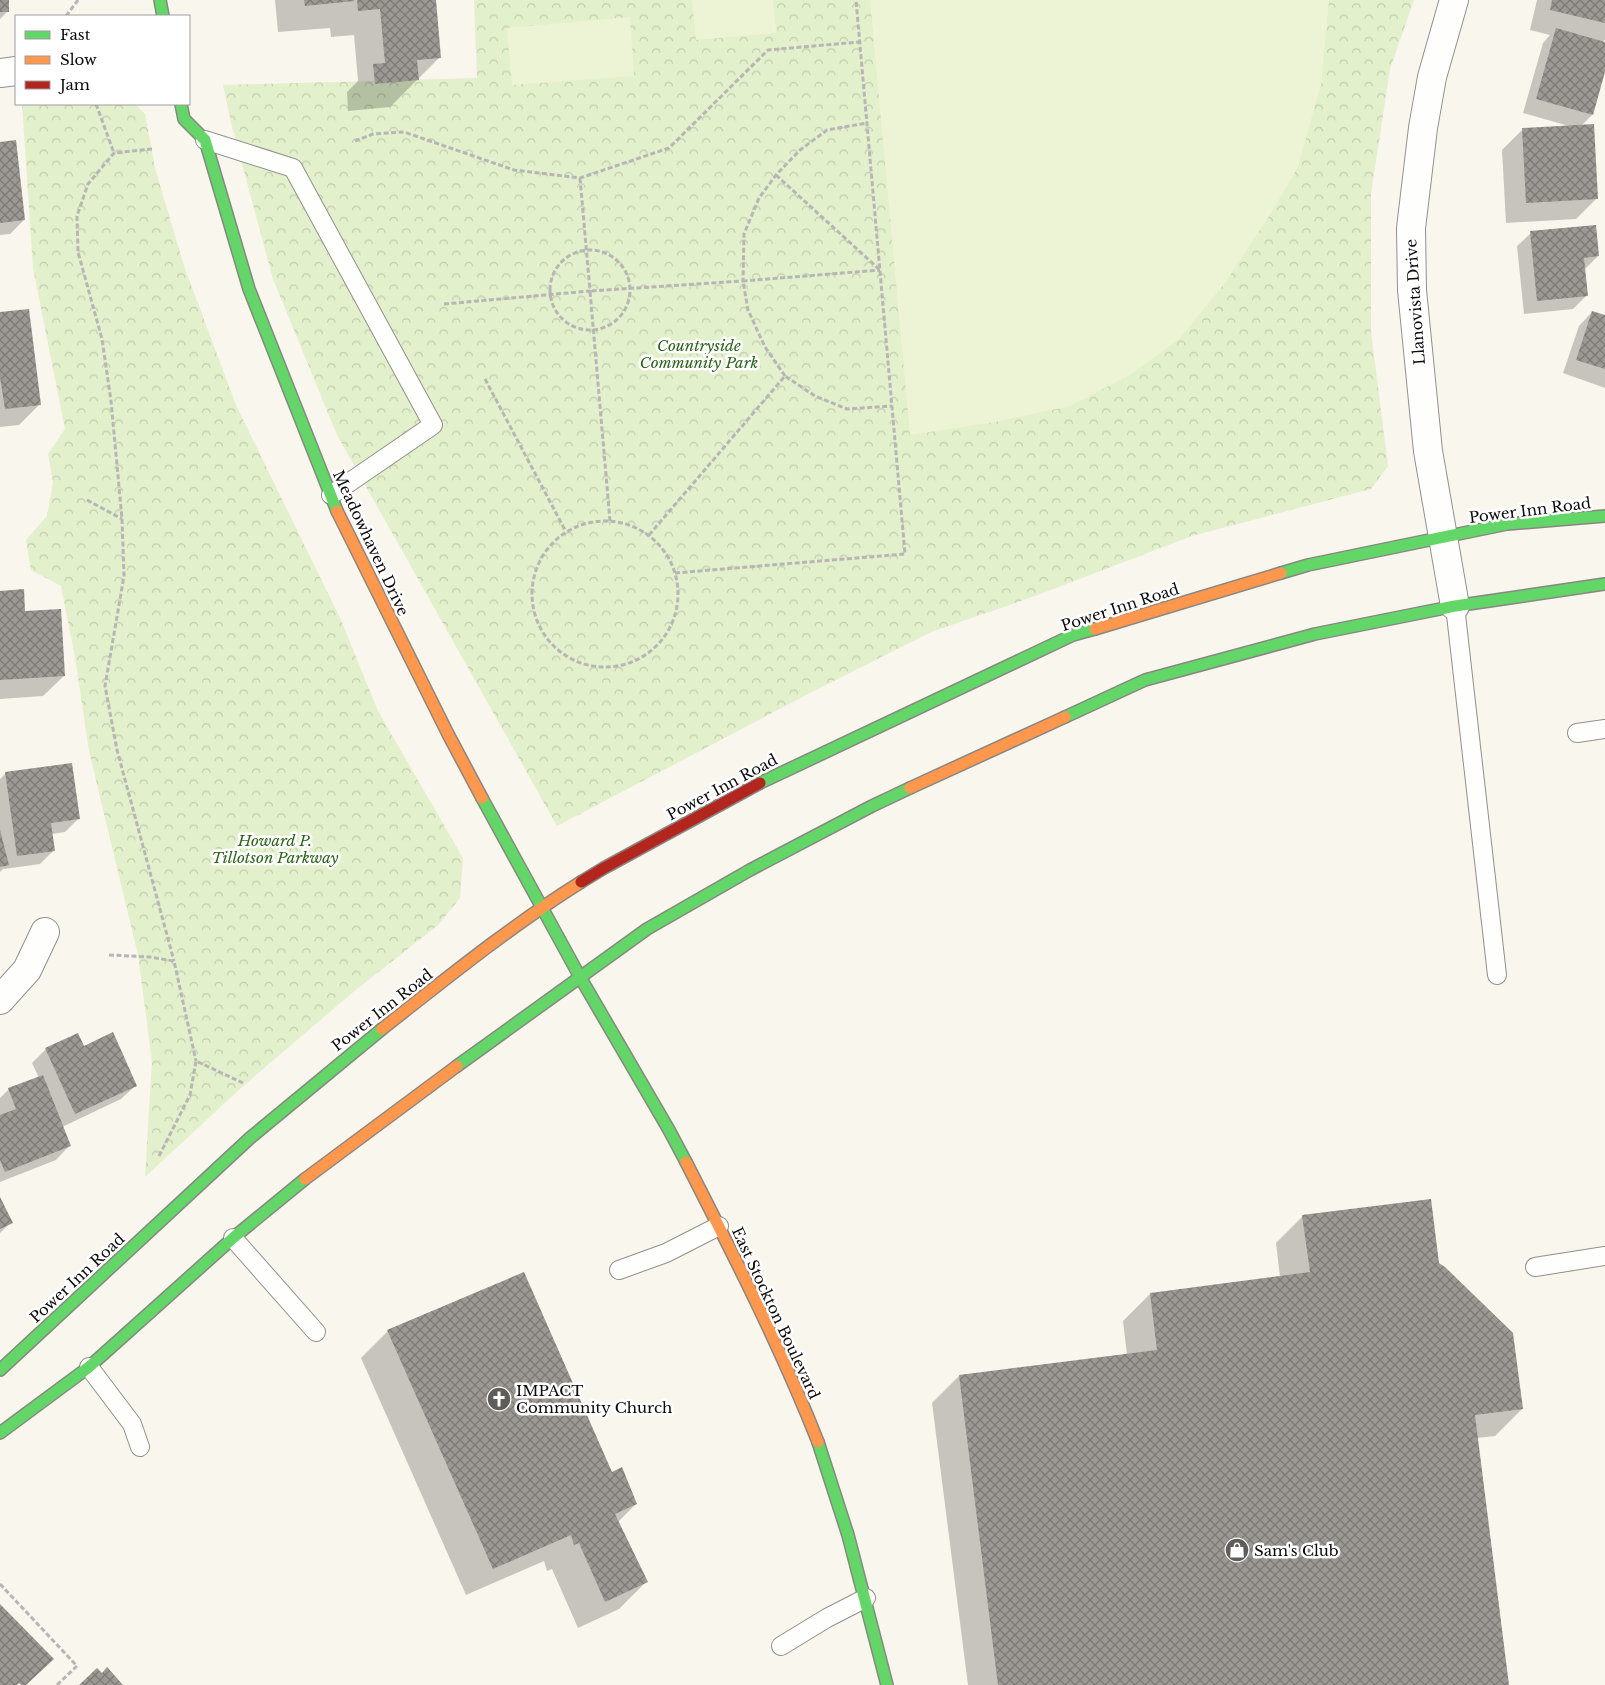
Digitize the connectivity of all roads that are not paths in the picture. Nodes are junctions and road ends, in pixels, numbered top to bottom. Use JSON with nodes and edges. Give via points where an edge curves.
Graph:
{"nodes":[{"id":1,"x":160,"y":0,"type":"edge"},
{"id":2,"x":1454,"y":0,"type":"edge"},
{"id":3,"x":163,"y":15,"type":"edge"},
{"id":4,"x":15,"y":72,"type":"edge"},
{"id":5,"x":0,"y":73,"type":"edge"},
{"id":6,"x":181,"y":105,"type":"edge"},
{"id":7,"x":205,"y":140,"type":"junction"},
{"id":8,"x":330,"y":495,"type":"junction"},
{"id":9,"x":1605,"y":516,"type":"edge"},
{"id":10,"x":1443,"y":537,"type":"junction"},
{"id":11,"x":1605,"y":584,"type":"edge"},
{"id":12,"x":1455,"y":606,"type":"junction"},
{"id":13,"x":1605,"y":729,"type":"edge"},
{"id":14,"x":1577,"y":733,"type":"dead end"},
{"id":15,"x":542,"y":907,"type":"junction"},
{"id":16,"x":45,"y":932,"type":"dead end"},
{"id":17,"x":1497,"y":974,"type":"dead end"},
{"id":18,"x":580,"y":977,"type":"junction"},
{"id":19,"x":0,"y":1000,"type":"edge"},
{"id":20,"x":719,"y":1226,"type":"junction"},
{"id":21,"x":233,"y":1238,"type":"junction"},
{"id":22,"x":1605,"y":1256,"type":"edge"},
{"id":23,"x":1535,"y":1267,"type":"dead end"},
{"id":24,"x":619,"y":1270,"type":"dead end"},
{"id":25,"x":316,"y":1332,"type":"dead end"},
{"id":26,"x":89,"y":1367,"type":"junction"},
{"id":27,"x":0,"y":1370,"type":"edge"},
{"id":28,"x":0,"y":1433,"type":"edge"},
{"id":29,"x":140,"y":1446,"type":"dead end"},
{"id":30,"x":866,"y":1598,"type":"junction"},
{"id":31,"x":781,"y":1646,"type":"dead end"},
{"id":32,"x":888,"y":1685,"type":"edge"}],
"edges":[{"from":1,"to":3,"type":"main road"},
{"from":2,"to":10,"type":"street","name":"Llanovista Drive","via":[[1432,78],[1410,228],[1412,290],[1428,450]]},
{"from":4,"to":5,"type":"street"},
{"from":6,"to":7,"type":"main road","name":"Meadowhaven Drive","via":[[184,119]]},
{"from":7,"to":8,"type":"main road","name":"Meadowhaven Drive","via":[[249,289]]},
{"from":7,"to":8,"type":"lane","via":[[293,168],[433,425]]},
{"from":8,"to":15,"type":"main road","name":"Meadowhaven Drive","via":[[444,726]]},
{"from":9,"to":10,"type":"main road","name":"Power Inn Road","via":[[1507,524]]},
{"from":10,"to":12,"type":"street","name":"Llanovista Drive"},
{"from":10,"to":15,"type":"main road","name":"Power Inn Road","via":[[1308,565],[1073,635],[767,779],[604,868]]},
{"from":11,"to":12,"type":"main road"},
{"from":12,"to":17,"type":"lane"},
{"from":12,"to":18,"type":"main road","via":[[1315,634],[1145,680],[872,806],[750,870],[647,929]]},
{"from":13,"to":14,"type":"lane"},
{"from":15,"to":18,"type":"main road","name":"Meadowhaven Drive"},
{"from":15,"to":27,"type":"main road","name":"Power Inn Road","via":[[346,1057],[250,1138]]},
{"from":16,"to":19,"type":"street","via":[[27,970]]},
{"from":18,"to":20,"type":"main road","name":"East Stockton Boulevard","via":[[669,1130]]},
{"from":18,"to":21,"type":"main road","via":[[402,1105]]},
{"from":20,"to":24,"type":"lane","via":[[666,1253]]},
{"from":20,"to":30,"type":"main road","name":"East Stockton Boulevard","via":[[794,1382],[821,1452]]},
{"from":21,"to":25,"type":"lane"},
{"from":21,"to":26,"type":"main road"},
{"from":22,"to":23,"type":"lane"},
{"from":26,"to":28,"type":"main road"},
{"from":26,"to":29,"type":"lane","via":[[132,1424]]},
{"from":30,"to":31,"type":"lane"},
{"from":30,"to":32,"type":"main road","name":"East Stockton Boulevard"}]}
